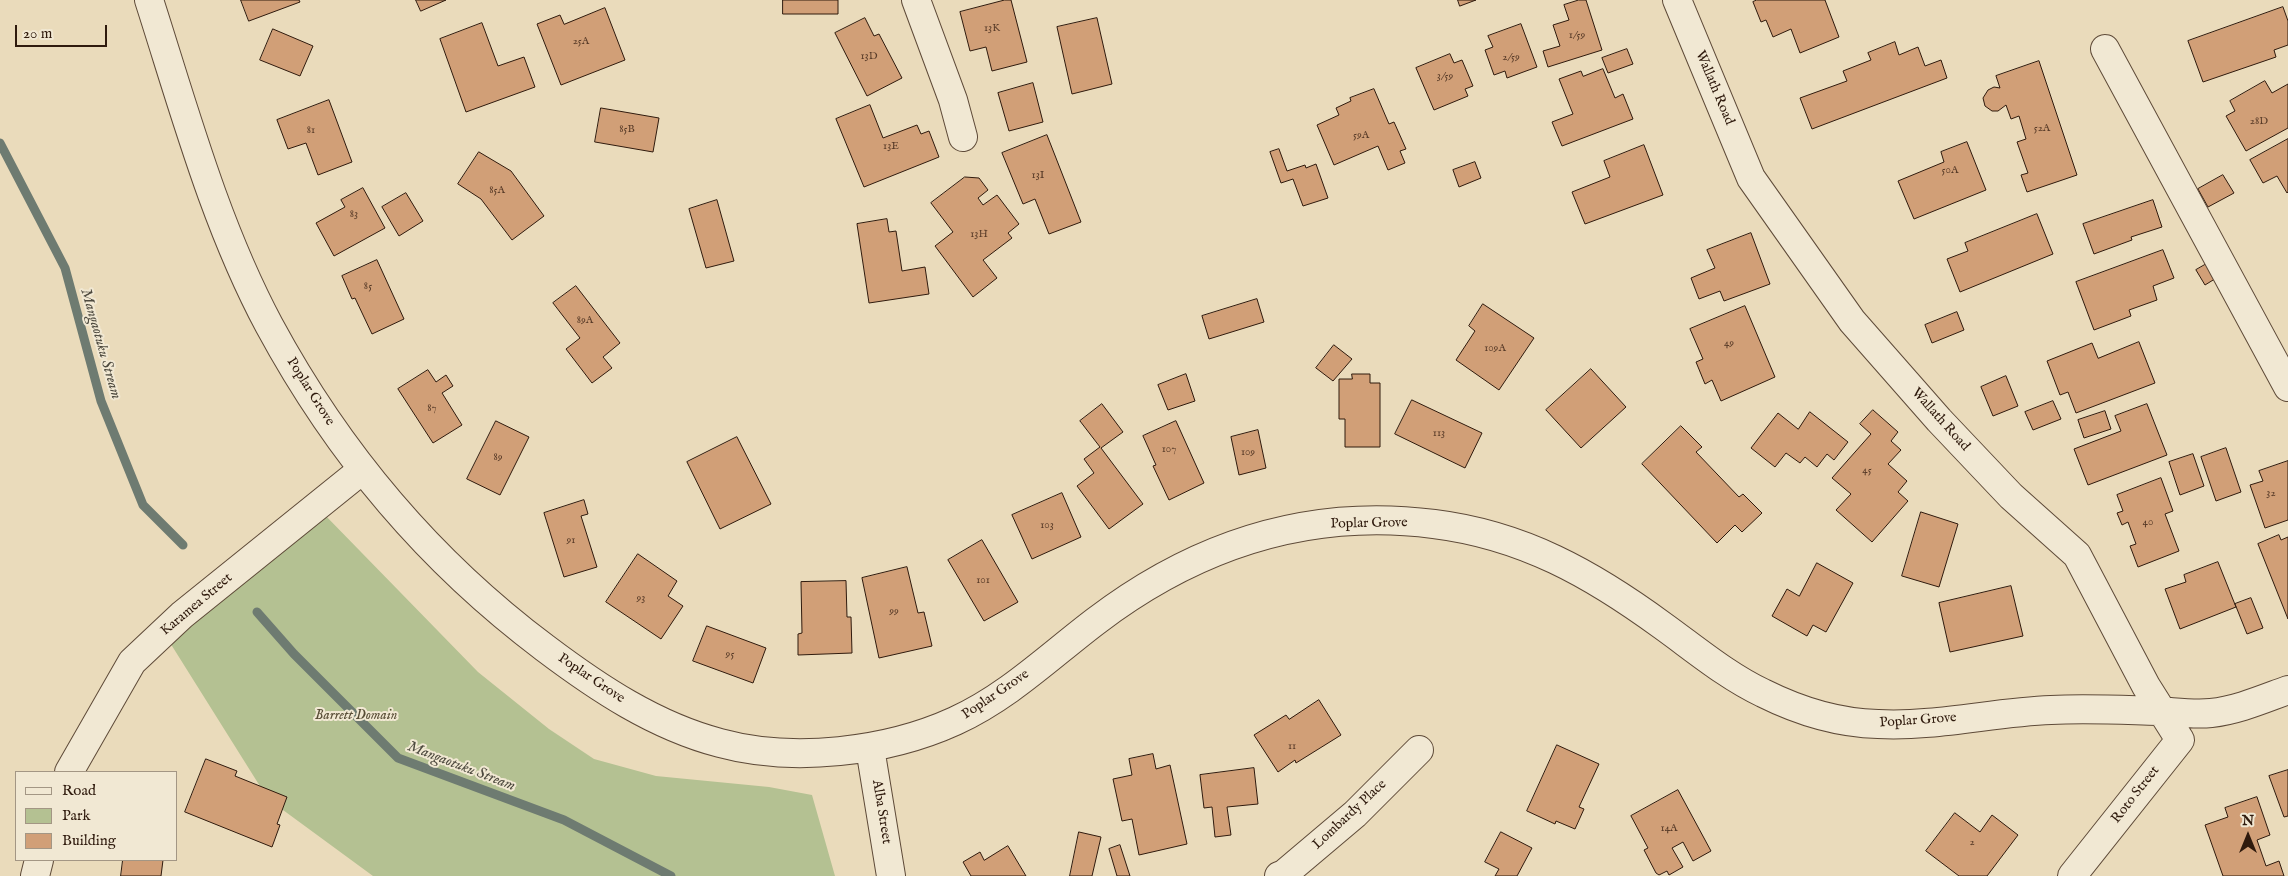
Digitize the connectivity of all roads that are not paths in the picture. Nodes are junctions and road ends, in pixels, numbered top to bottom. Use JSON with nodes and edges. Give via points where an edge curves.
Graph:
{"nodes":[{"id":1,"x":149,"y":0,"type":"edge"},
{"id":2,"x":916,"y":0,"type":"edge"},
{"id":3,"x":1677,"y":0,"type":"edge"},
{"id":4,"x":2105,"y":49,"type":"dead end"},
{"id":5,"x":963,"y":137,"type":"dead end"},
{"id":6,"x":2288,"y":387,"type":"edge"},
{"id":7,"x":362,"y":470,"type":"junction"},
{"id":8,"x":2288,"y":690,"type":"edge"},
{"id":9,"x":2163,"y":712,"type":"junction"},
{"id":10,"x":870,"y":748,"type":"junction"},
{"id":11,"x":1419,"y":750,"type":"dead end"},
{"id":12,"x":70,"y":771,"type":"edge"},
{"id":13,"x":39,"y":861,"type":"edge"},
{"id":14,"x":36,"y":876,"type":"edge"},
{"id":15,"x":890,"y":876,"type":"edge"},
{"id":16,"x":1279,"y":876,"type":"edge"},
{"id":17,"x":2072,"y":876,"type":"edge"}],
"edges":[{"from":1,"to":7,"type":"street","name":"Poplar Grove","via":[[206,175],[239,263],[296,373]]},
{"from":2,"to":5,"type":"street","via":[[953,100]]},
{"from":3,"to":9,"type":"street","name":"Wallath Road","via":[[1751,178],[1852,321],[2011,496],[2077,556]]},
{"from":4,"to":6,"type":"street"},
{"from":7,"to":10,"type":"street","name":"Poplar Grove","via":[[461,579],[522,631],[593,684],[637,709],[677,728],[730,745],[762,751],[820,753]]},
{"from":7,"to":12,"type":"street","name":"Karamea Street","via":[[182,615],[132,662]]},
{"from":8,"to":9,"type":"street","via":[[2208,714]]},
{"from":9,"to":10,"type":"street","name":"Poplar Grove","via":[[2043,710],[1903,724],[1842,721],[1798,709],[1757,691],[1603,584],[1565,563],[1491,536],[1434,524],[1344,522],[1252,538],[1210,552],[1168,572],[1127,598],[1007,691],[962,719],[914,738]]},
{"from":9,"to":17,"type":"street","name":"Roto Street","via":[[2180,740]]},
{"from":10,"to":15,"type":"street","name":"Alba Street"},
{"from":11,"to":16,"type":"street","name":"Lombardy Place","via":[[1355,814]]},
{"from":13,"to":14,"type":"street"}]}
